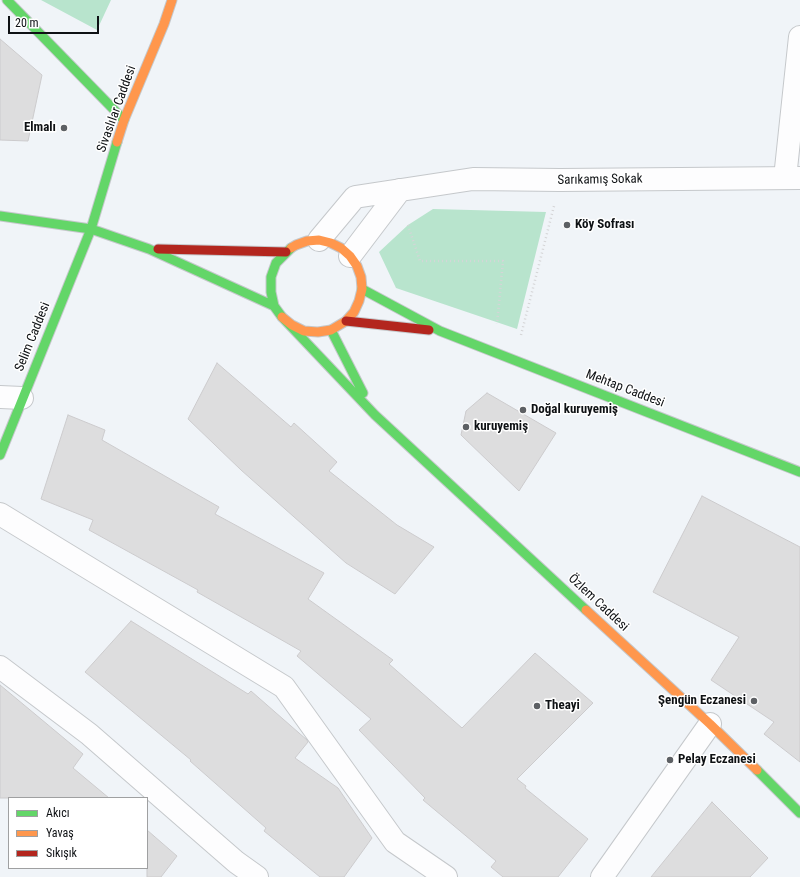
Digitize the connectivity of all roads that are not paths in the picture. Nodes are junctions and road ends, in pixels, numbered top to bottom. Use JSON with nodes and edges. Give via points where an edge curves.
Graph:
{"nodes":[{"id":1,"x":7,"y":0,"type":"edge"},
{"id":2,"x":172,"y":0,"type":"edge"},
{"id":3,"x":800,"y":37,"type":"edge"},
{"id":4,"x":124,"y":120,"type":"junction"},
{"id":5,"x":793,"y":178,"type":"edge"},
{"id":6,"x":400,"y":190,"type":"junction"},
{"id":7,"x":0,"y":216,"type":"edge"},
{"id":8,"x":91,"y":229,"type":"junction"},
{"id":9,"x":319,"y":240,"type":"junction"},
{"id":10,"x":149,"y":249,"type":"junction"},
{"id":11,"x":286,"y":252,"type":"junction"},
{"id":12,"x":350,"y":256,"type":"junction"},
{"id":13,"x":362,"y":289,"type":"junction"},
{"id":14,"x":274,"y":306,"type":"junction"},
{"id":15,"x":282,"y":317,"type":"junction"},
{"id":16,"x":346,"y":321,"type":"junction"},
{"id":17,"x":331,"y":330,"type":"junction"},
{"id":18,"x":440,"y":331,"type":"junction"},
{"id":19,"x":0,"y":397,"type":"edge"},
{"id":20,"x":22,"y":398,"type":"junction"},
{"id":21,"x":375,"y":415,"type":"junction"},
{"id":22,"x":0,"y":455,"type":"edge"},
{"id":23,"x":800,"y":472,"type":"edge"},
{"id":24,"x":0,"y":514,"type":"edge"},
{"id":25,"x":0,"y":667,"type":"edge"},
{"id":26,"x":710,"y":724,"type":"junction"},
{"id":27,"x":800,"y":813,"type":"edge"},
{"id":28,"x":257,"y":877,"type":"edge"},
{"id":29,"x":446,"y":877,"type":"edge"},
{"id":30,"x":602,"y":877,"type":"edge"}],
"edges":[{"from":1,"to":4,"type":"main road"},
{"from":2,"to":4,"type":"main road","name":"Sivaslılar Caddesi"},
{"from":3,"to":5,"type":"street"},
{"from":4,"to":8,"type":"main road","name":"Sivaslılar Caddesi"},
{"from":5,"to":6,"type":"street","name":"Sarıkamış Sokak","via":[[473,179]]},
{"from":6,"to":9,"type":"street","name":"Sarıkamış Sokak","via":[[354,197]]},
{"from":6,"to":12,"type":"street"},
{"from":7,"to":8,"type":"main road"},
{"from":8,"to":10,"type":"main road"},
{"from":8,"to":20,"type":"main road","name":"Selim Caddesi"},
{"from":9,"to":11,"type":"main road","via":[[307,241]]},
{"from":9,"to":12,"type":"main road","via":[[331,242]]},
{"from":10,"to":11,"type":"main road"},
{"from":10,"to":14,"type":"main road"},
{"from":11,"to":14,"type":"main road","via":[[276,263],[271,277]]},
{"from":12,"to":13,"type":"main road","via":[[361,277]]},
{"from":13,"to":16,"type":"main road","via":[[354,312]]},
{"from":13,"to":18,"type":"main road"},
{"from":14,"to":15,"type":"main road"},
{"from":15,"to":17,"type":"main road","via":[[304,331]]},
{"from":15,"to":21,"type":"main road","name":"Özlem Caddesi"},
{"from":16,"to":17,"type":"main road"},
{"from":16,"to":18,"type":"main road"},
{"from":17,"to":21,"type":"main road"},
{"from":18,"to":23,"type":"main road","name":"Mehtap Caddesi"},
{"from":19,"to":20,"type":"street"},
{"from":20,"to":22,"type":"main road","name":"Selim Caddesi"},
{"from":21,"to":26,"type":"main road","name":"Özlem Caddesi"},
{"from":24,"to":29,"type":"street","via":[[284,687],[396,842]]},
{"from":25,"to":28,"type":"street","via":[[89,734],[236,862]]},
{"from":26,"to":27,"type":"main road","name":"Özlem Caddesi"},
{"from":26,"to":30,"type":"street"}]}
